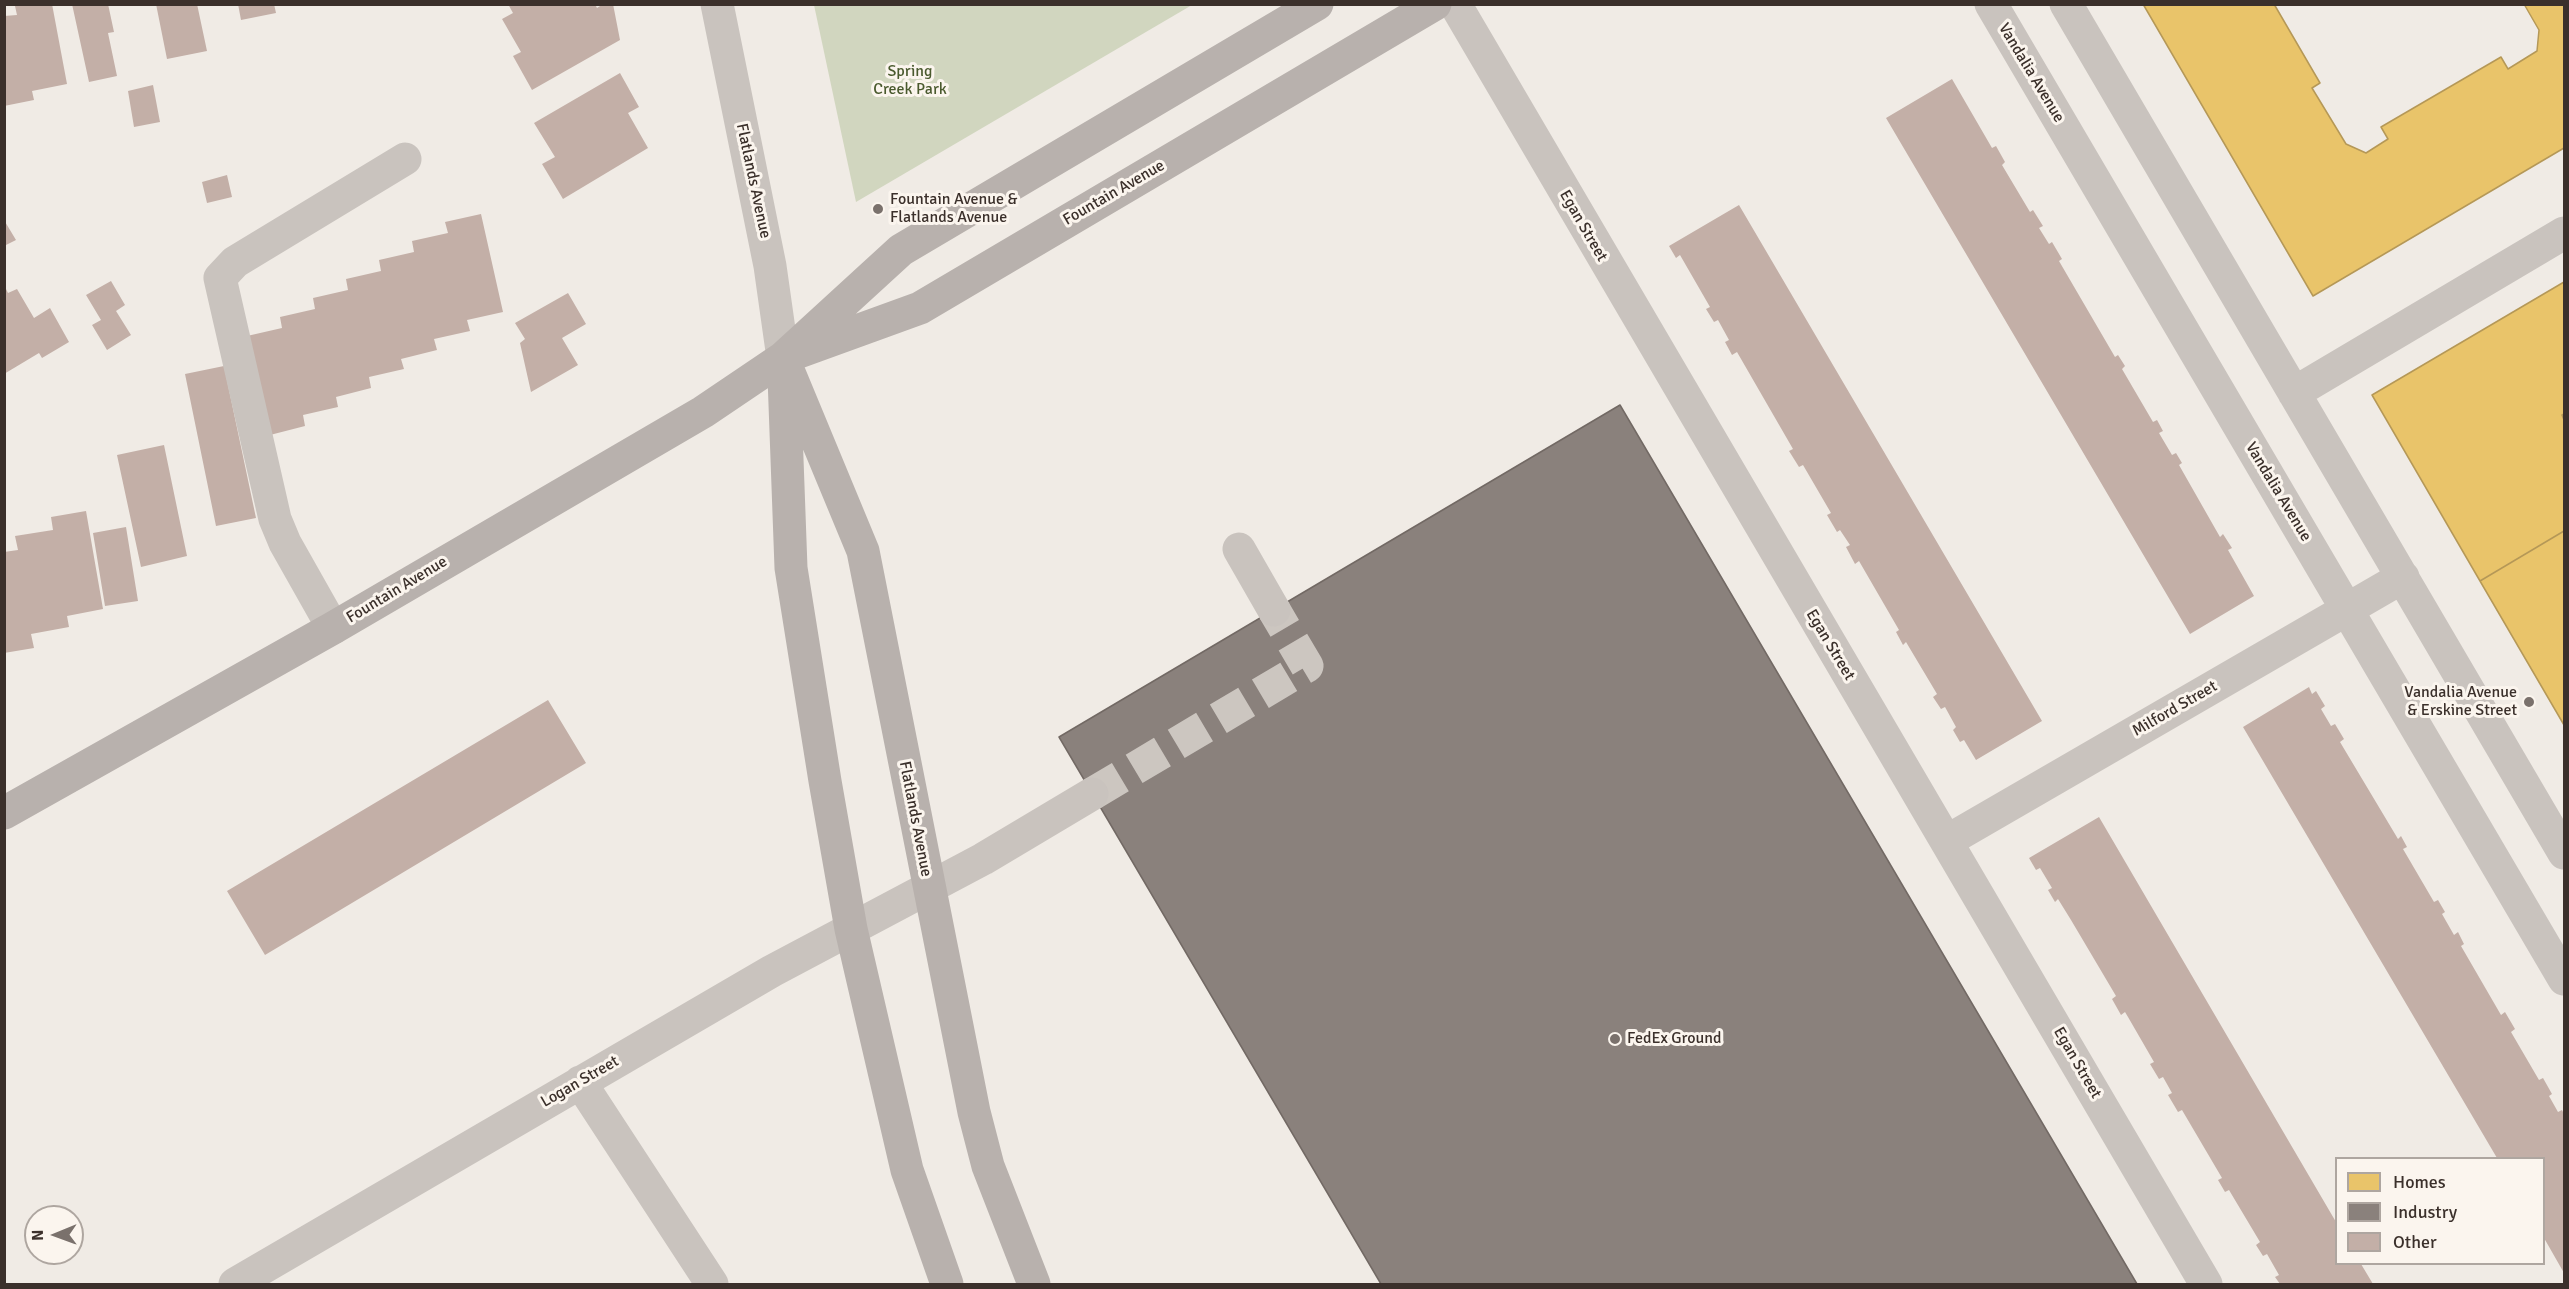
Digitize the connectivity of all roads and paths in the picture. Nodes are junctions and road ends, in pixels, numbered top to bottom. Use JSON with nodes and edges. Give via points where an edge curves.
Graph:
{"nodes":[{"id":1,"x":717,"y":4,"type":"edge"},
{"id":2,"x":1317,"y":4,"type":"edge"},
{"id":3,"x":1435,"y":4,"type":"edge"},
{"id":4,"x":1455,"y":4,"type":"edge"},
{"id":5,"x":1991,"y":4,"type":"edge"},
{"id":6,"x":2066,"y":4,"type":"edge"},
{"id":7,"x":405,"y":159,"type":"dead end"},
{"id":8,"x":2565,"y":233,"type":"edge"},
{"id":9,"x":783,"y":358,"type":"junction"},
{"id":10,"x":2294,"y":393,"type":"junction"},
{"id":11,"x":1239,"y":549,"type":"dead end"},
{"id":12,"x":2403,"y":577,"type":"junction"},
{"id":13,"x":2347,"y":609,"type":"junction"},
{"id":14,"x":1274,"y":610,"type":"tunnel mouth"},
{"id":15,"x":333,"y":628,"type":"junction"},
{"id":16,"x":1092,"y":794,"type":"tunnel mouth"},
{"id":17,"x":4,"y":813,"type":"edge"},
{"id":18,"x":1947,"y":841,"type":"junction"},
{"id":19,"x":2565,"y":853,"type":"edge"},
{"id":20,"x":928,"y":888,"type":"junction"},
{"id":21,"x":851,"y":929,"type":"junction"},
{"id":22,"x":2565,"y":979,"type":"edge"},
{"id":23,"x":580,"y":1082,"type":"junction"},
{"id":24,"x":235,"y":1284,"type":"edge"},
{"id":25,"x":712,"y":1284,"type":"edge"},
{"id":26,"x":947,"y":1284,"type":"edge"},
{"id":27,"x":1034,"y":1284,"type":"edge"},
{"id":28,"x":2206,"y":1284,"type":"edge"}],
"edges":[{"from":1,"to":9,"type":"street","name":"Flatlands Avenue","via":[[770,266]]},
{"from":2,"to":9,"type":"main road","name":"Fountain Avenue","via":[[901,250]]},
{"from":3,"to":9,"type":"main road","name":"Fountain Avenue","via":[[920,308]]},
{"from":4,"to":18,"type":"street","name":"Egan Street"},
{"from":5,"to":13,"type":"street","name":"Vandalia Avenue"},
{"from":6,"to":10,"type":"street"},
{"from":7,"to":15,"type":"street","via":[[235,262],[220,278],[275,519]]},
{"from":8,"to":10,"type":"street"},
{"from":9,"to":15,"type":"main road","name":"Fountain Avenue","via":[[703,411]]},
{"from":9,"to":20,"type":"main road","name":"Flatlands Avenue","via":[[862,551]]},
{"from":9,"to":21,"type":"main road","name":"Flatlands Avenue","via":[[791,568]]},
{"from":10,"to":12,"type":"street"},
{"from":11,"to":14,"type":"street"},
{"from":12,"to":13,"type":"street","name":"Milford Street"},
{"from":12,"to":19,"type":"street"},
{"from":13,"to":18,"type":"street","name":"Milford Street"},
{"from":13,"to":22,"type":"street","name":"Vandalia Avenue"},
{"from":15,"to":17,"type":"main road","name":"Fountain Avenue"},
{"from":16,"to":20,"type":"street","name":"Logan Street"},
{"from":18,"to":28,"type":"street","name":"Egan Street"},
{"from":20,"to":21,"type":"street","name":"Logan Street"},
{"from":20,"to":27,"type":"main road","name":"Flatlands Avenue","via":[[977,1123],[1002,1204]]},
{"from":21,"to":23,"type":"street","name":"Logan Street"},
{"from":21,"to":26,"type":"main road","name":"Flatlands Avenue","via":[[907,1170]]},
{"from":23,"to":24,"type":"street","name":"Logan Street"},
{"from":23,"to":25,"type":"street"}]}
